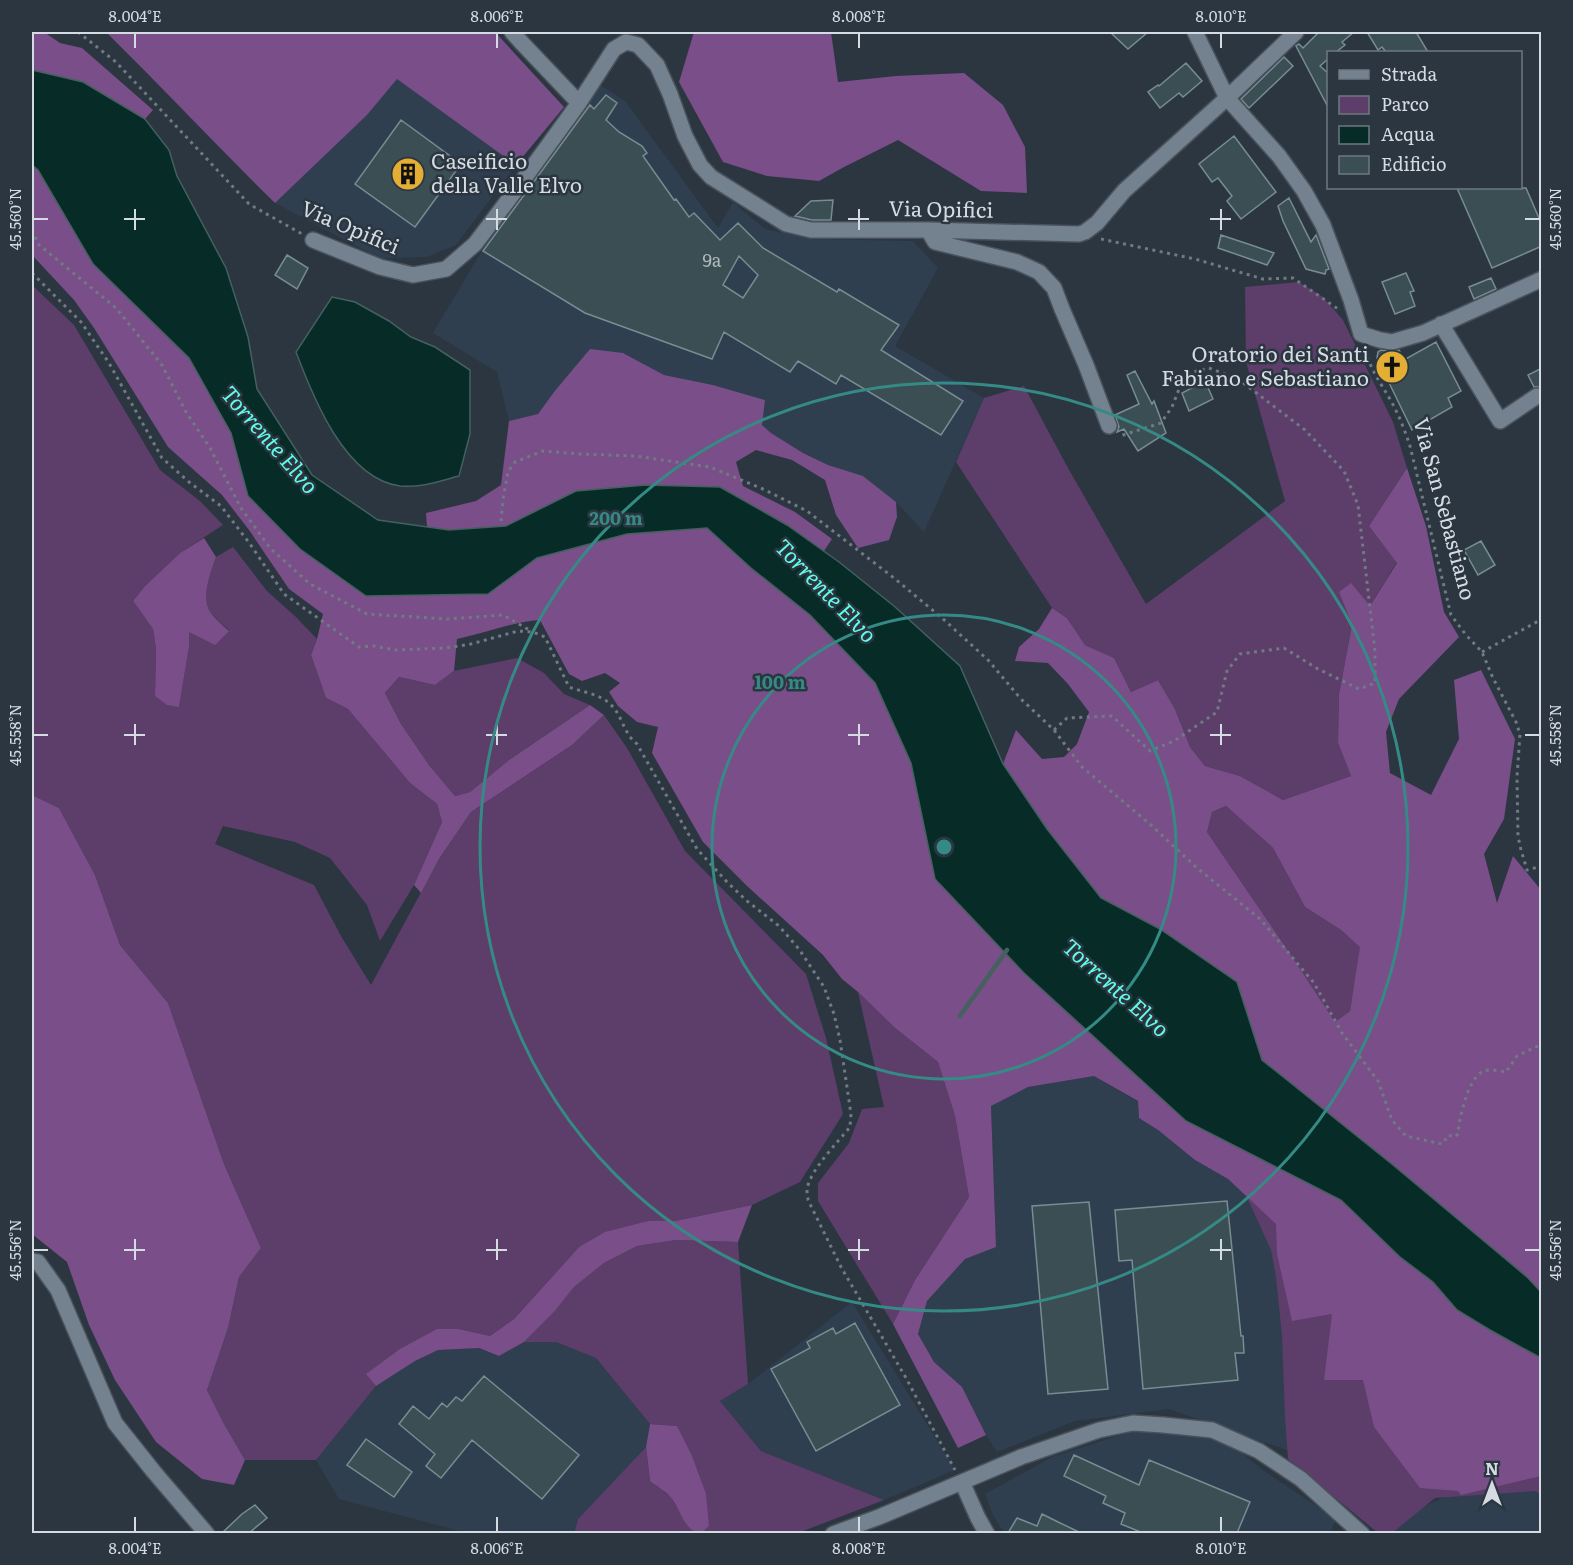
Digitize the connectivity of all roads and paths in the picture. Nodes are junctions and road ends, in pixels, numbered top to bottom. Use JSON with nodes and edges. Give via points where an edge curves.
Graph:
{"nodes":[{"id":1,"x":78,"y":32,"type":"edge"},
{"id":2,"x":512,"y":32,"type":"edge"},
{"id":3,"x":1195,"y":32,"type":"edge"},
{"id":4,"x":1296,"y":32,"type":"edge"},
{"id":5,"x":1227,"y":98,"type":"junction"},
{"id":6,"x":579,"y":103,"type":"junction"},
{"id":7,"x":32,"y":230,"type":"edge"},
{"id":8,"x":928,"y":230,"type":"junction"},
{"id":9,"x":1079,"y":234,"type":"junction"},
{"id":10,"x":313,"y":240,"type":"joint"},
{"id":11,"x":32,"y":273,"type":"edge"},
{"id":12,"x":1542,"y":279,"type":"edge"},
{"id":13,"x":1356,"y":315,"type":"junction"},
{"id":14,"x":1441,"y":324,"type":"junction"},
{"id":15,"x":1361,"y":334,"type":"junction"},
{"id":16,"x":1537,"y":396,"type":"dead end"},
{"id":17,"x":1109,"y":426,"type":"joint"},
{"id":18,"x":501,"y":521,"type":"dead end"},
{"id":19,"x":1542,"y":619,"type":"edge"},
{"id":20,"x":533,"y":632,"type":"junction"},
{"id":21,"x":1482,"y":652,"type":"junction"},
{"id":22,"x":1054,"y":730,"type":"junction"},
{"id":23,"x":1542,"y":866,"type":"edge"},
{"id":24,"x":1542,"y":1044,"type":"edge"},
{"id":25,"x":32,"y":1261,"type":"edge"},
{"id":26,"x":962,"y":1482,"type":"junction"},
{"id":27,"x":207,"y":1533,"type":"edge"},
{"id":28,"x":833,"y":1533,"type":"edge"},
{"id":29,"x":987,"y":1533,"type":"edge"},
{"id":30,"x":1362,"y":1533,"type":"edge"}],
"edges":[{"from":1,"to":10,"type":"path","name":"Via Opifici","via":[[116,62],[249,204]]},
{"from":2,"to":6,"type":"street"},
{"from":3,"to":5,"type":"street"},
{"from":4,"to":5,"type":"street"},
{"from":5,"to":9,"type":"street","via":[[1124,192],[1097,223]]},
{"from":5,"to":13,"type":"street","via":[[1279,156],[1304,192],[1323,225]]},
{"from":6,"to":8,"type":"street","name":"Via Opifici","via":[[614,49],[626,42],[638,45],[657,65],[700,165],[740,196],[786,224],[811,230]]},
{"from":6,"to":10,"type":"street","name":"Via Opifici","via":[[475,244],[446,268],[413,275],[380,267]]},
{"from":7,"to":20,"type":"path","via":[[39,245],[116,308],[162,365],[241,508],[270,548],[310,584],[367,614],[447,619],[503,615]]},
{"from":8,"to":9,"type":"street","name":"Via Opifici"},
{"from":8,"to":17,"type":"street","via":[[935,242],[993,255],[1039,272],[1054,288]]},
{"from":9,"to":13,"type":"path","via":[[1195,259],[1263,279],[1293,278],[1340,310]]},
{"from":11,"to":20,"type":"path","via":[[81,322],[109,363],[162,458],[221,506],[284,594],[359,647],[446,648],[518,631]]},
{"from":12,"to":14,"type":"street"},
{"from":13,"to":15,"type":"street"},
{"from":14,"to":15,"type":"street","via":[[1392,342]]},
{"from":14,"to":16,"type":"street","via":[[1500,421]]},
{"from":15,"to":21,"type":"path","name":"Via San Sebastiano","via":[[1369,366],[1392,403],[1410,446],[1451,615]]},
{"from":17,"to":22,"type":"path","via":[[1117,437],[1161,423],[1185,374],[1209,368],[1238,379],[1305,430],[1344,471],[1358,505],[1375,651],[1375,683],[1359,689],[1284,648],[1240,654],[1227,671],[1217,712],[1174,741],[1150,751],[1112,716],[1067,718]]},
{"from":18,"to":22,"type":"path","via":[[508,472],[515,462],[543,451],[635,456],[710,467],[807,511],[942,618]]},
{"from":19,"to":21,"type":"path"},
{"from":20,"to":26,"type":"path","via":[[544,637],[569,687],[612,705],[697,849],[747,901],[779,926],[799,948],[824,987],[840,1040],[851,1114],[850,1126],[811,1179],[808,1200],[841,1267]]},
{"from":21,"to":23,"type":"path","name":"Via San Sebastiano","via":[[1520,734],[1517,808],[1521,850],[1527,870]]},
{"from":22,"to":24,"type":"path","via":[[1082,767],[1260,919],[1314,983],[1342,1033],[1378,1082],[1392,1120],[1406,1136],[1442,1144],[1449,1135],[1454,1137],[1471,1087],[1480,1073],[1506,1072],[1517,1056]]},
{"from":25,"to":27,"type":"street","via":[[38,1262],[58,1290],[115,1423]]},
{"from":26,"to":28,"type":"street"},
{"from":26,"to":29,"type":"street"},
{"from":26,"to":30,"type":"street","via":[[1099,1430],[1133,1423],[1212,1430],[1259,1451],[1301,1479]]}]}
